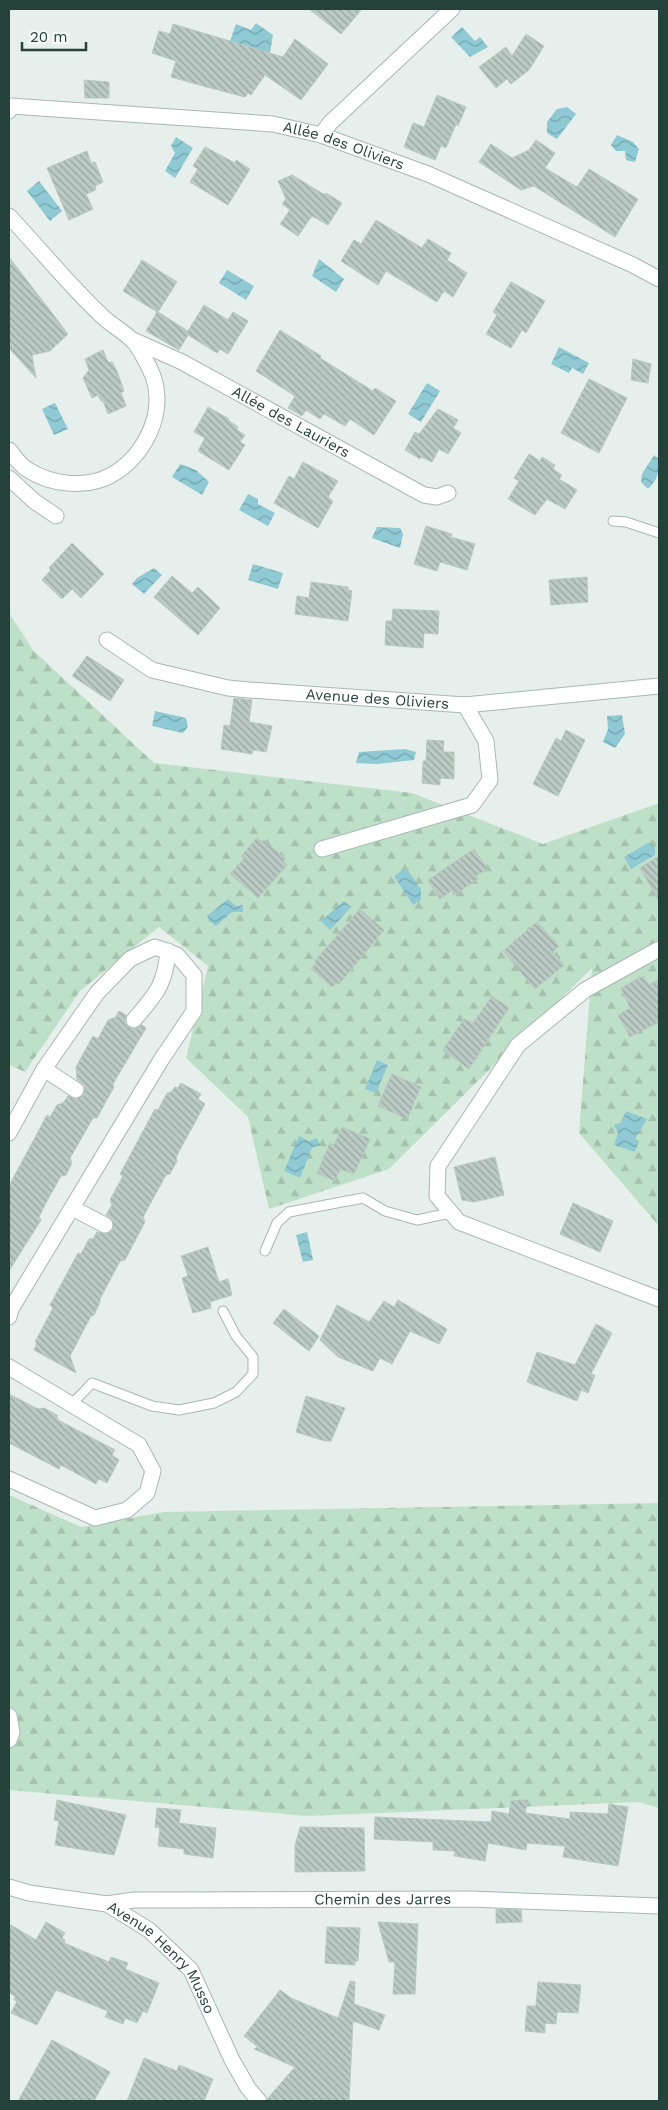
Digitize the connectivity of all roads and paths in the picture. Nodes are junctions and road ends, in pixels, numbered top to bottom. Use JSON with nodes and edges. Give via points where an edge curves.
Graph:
{"nodes":[{"id":1,"x":452,"y":9,"type":"edge"},
{"id":2,"x":10,"y":107,"type":"edge"},
{"id":3,"x":321,"y":135,"type":"junction"},
{"id":4,"x":9,"y":216,"type":"edge"},
{"id":5,"x":659,"y":279,"type":"edge"},
{"id":6,"x":133,"y":340,"type":"junction"},
{"id":7,"x":9,"y":450,"type":"edge"},
{"id":8,"x":9,"y":478,"type":"edge"},
{"id":9,"x":448,"y":493,"type":"dead end"},
{"id":10,"x":56,"y":516,"type":"dead end"},
{"id":11,"x":613,"y":521,"type":"dead end"},
{"id":12,"x":659,"y":533,"type":"edge"},
{"id":13,"x":107,"y":640,"type":"dead end"},
{"id":14,"x":659,"y":686,"type":"edge"},
{"id":15,"x":465,"y":705,"type":"junction"},
{"id":16,"x":322,"y":849,"type":"dead end"},
{"id":17,"x":659,"y":949,"type":"edge"},
{"id":18,"x":168,"y":951,"type":"junction"},
{"id":19,"x":134,"y":1020,"type":"dead end"},
{"id":20,"x":44,"y":1069,"type":"junction"},
{"id":21,"x":76,"y":1090,"type":"dead end"},
{"id":22,"x":9,"y":1133,"type":"edge"},
{"id":23,"x":72,"y":1208,"type":"junction"},
{"id":24,"x":450,"y":1213,"type":"junction"},
{"id":25,"x":105,"y":1224,"type":"dead end"},
{"id":26,"x":265,"y":1251,"type":"dead end"},
{"id":27,"x":659,"y":1299,"type":"edge"},
{"id":28,"x":223,"y":1311,"type":"dead end"},
{"id":29,"x":9,"y":1317,"type":"edge"},
{"id":30,"x":9,"y":1368,"type":"edge"},
{"id":31,"x":71,"y":1405,"type":"junction"},
{"id":32,"x":9,"y":1479,"type":"edge"},
{"id":33,"x":9,"y":1716,"type":"edge"},
{"id":34,"x":9,"y":1740,"type":"edge"},
{"id":35,"x":9,"y":1887,"type":"edge"},
{"id":36,"x":106,"y":1904,"type":"junction"},
{"id":37,"x":659,"y":1906,"type":"edge"},
{"id":38,"x":259,"y":2101,"type":"edge"}],
"edges":[{"from":1,"to":3,"type":"street","via":[[330,122]]},
{"from":2,"to":3,"type":"street","name":"Allée des Oliviers","via":[[273,124]]},
{"from":3,"to":5,"type":"street","name":"Allée des Oliviers","via":[[428,174]]},
{"from":4,"to":6,"type":"street","via":[[103,317]]},
{"from":6,"to":7,"type":"street","via":[[154,377],[158,406],[152,427],[132,459],[104,478],[72,483],[43,478],[28,470]]},
{"from":6,"to":9,"type":"street","name":"Allée des Lauriers","via":[[182,362],[424,495],[437,497]]},
{"from":8,"to":10,"type":"street"},
{"from":11,"to":12,"type":"lane"},
{"from":13,"to":15,"type":"street","name":"Avenue des Oliviers","via":[[152,670],[228,688]]},
{"from":14,"to":15,"type":"street","name":"Avenue des Oliviers"},
{"from":15,"to":16,"type":"street","via":[[486,741],[490,780],[472,805]]},
{"from":17,"to":24,"type":"street","via":[[585,990],[518,1045],[438,1166],[437,1196]]},
{"from":18,"to":19,"type":"street","via":[[166,971],[155,995]]},
{"from":18,"to":20,"type":"street","via":[[156,947],[130,959],[97,993]]},
{"from":18,"to":23,"type":"street","via":[[177,955],[194,975],[194,1011]]},
{"from":20,"to":21,"type":"street"},
{"from":20,"to":22,"type":"street"},
{"from":23,"to":25,"type":"street"},
{"from":23,"to":29,"type":"street"},
{"from":24,"to":26,"type":"lane","via":[[416,1220],[385,1211],[363,1198],[289,1212],[277,1223]]},
{"from":24,"to":27,"type":"street","via":[[459,1222],[486,1234]]},
{"from":28,"to":31,"type":"lane","via":[[236,1336],[253,1357],[253,1374],[236,1392],[214,1403],[179,1410],[152,1406],[92,1383]]},
{"from":30,"to":31,"type":"street"},
{"from":31,"to":32,"type":"street","via":[[138,1445],[153,1471],[147,1493],[127,1510],[95,1518]]},
{"from":33,"to":34,"type":"street","via":[[12,1732]]},
{"from":35,"to":36,"type":"street","name":"Avenue Henry Musso"},
{"from":36,"to":37,"type":"street","name":"Chemin des Jarres","via":[[134,1900],[470,1899]]},
{"from":36,"to":38,"type":"street","name":"Avenue Henry Musso","via":[[149,1930],[191,1970],[232,2060]]}]}
